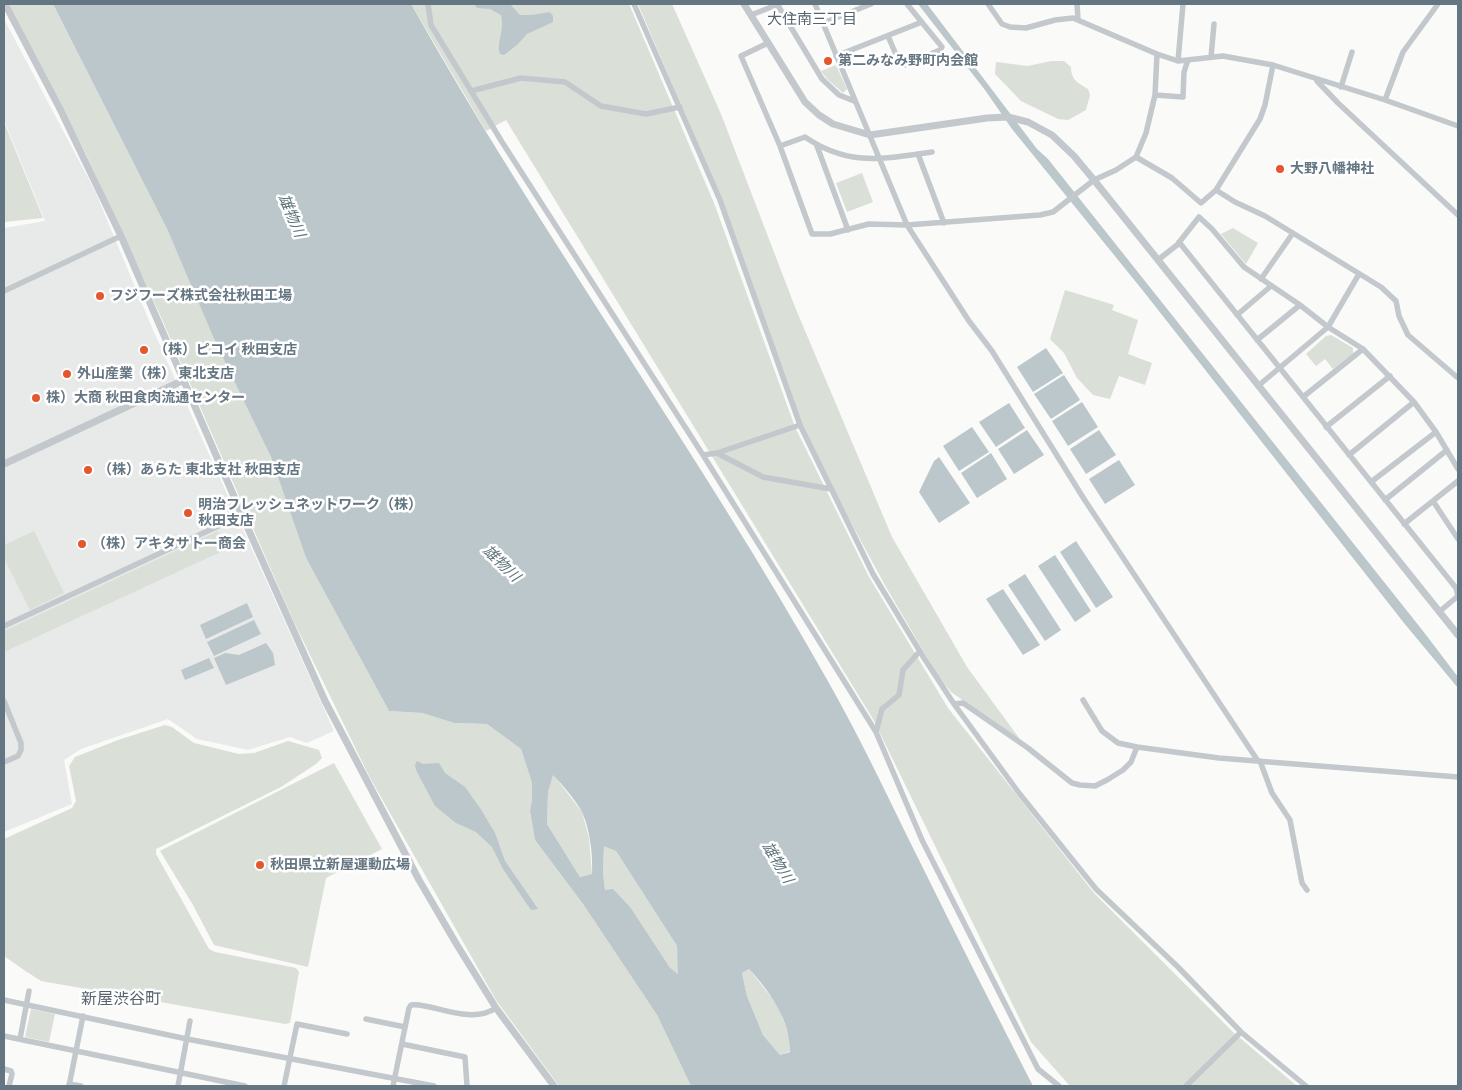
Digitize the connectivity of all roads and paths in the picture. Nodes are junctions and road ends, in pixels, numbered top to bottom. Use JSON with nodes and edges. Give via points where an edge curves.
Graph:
{"nodes":[{"id":1,"x":4,"y":4,"type":"edge"},
{"id":2,"x":428,"y":4,"type":"edge"},
{"id":3,"x":634,"y":4,"type":"edge"},
{"id":4,"x":744,"y":4,"type":"edge"},
{"id":5,"x":778,"y":4,"type":"edge"},
{"id":6,"x":814,"y":4,"type":"edge"},
{"id":7,"x":871,"y":4,"type":"edge"},
{"id":8,"x":907,"y":4,"type":"edge"},
{"id":9,"x":988,"y":4,"type":"edge"},
{"id":10,"x":1077,"y":4,"type":"edge"},
{"id":11,"x":1183,"y":4,"type":"edge"},
{"id":12,"x":1438,"y":4,"type":"edge"},
{"id":13,"x":751,"y":15,"type":"junction"},
{"id":14,"x":1078,"y":20,"type":"junction"},
{"id":15,"x":922,"y":22,"type":"junction"},
{"id":16,"x":822,"y":23,"type":"junction"},
{"id":17,"x":1214,"y":24,"type":"dead end"},
{"id":18,"x":888,"y":36,"type":"junction"},
{"id":19,"x":768,"y":43,"type":"junction"},
{"id":20,"x":1352,"y":52,"type":"dead end"},
{"id":21,"x":1157,"y":54,"type":"junction"},
{"id":22,"x":836,"y":56,"type":"junction"},
{"id":23,"x":1212,"y":58,"type":"junction"},
{"id":24,"x":1188,"y":60,"type":"junction"},
{"id":25,"x":1178,"y":61,"type":"junction"},
{"id":26,"x":1272,"y":65,"type":"junction"},
{"id":27,"x":1316,"y":79,"type":"junction"},
{"id":28,"x":1341,"y":87,"type":"junction"},
{"id":29,"x":471,"y":91,"type":"junction"},
{"id":30,"x":1155,"y":95,"type":"junction"},
{"id":31,"x":1385,"y":100,"type":"junction"},
{"id":32,"x":854,"y":102,"type":"junction"},
{"id":33,"x":680,"y":108,"type":"junction"},
{"id":34,"x":1458,"y":126,"type":"edge"},
{"id":35,"x":870,"y":135,"type":"junction"},
{"id":36,"x":780,"y":146,"type":"junction"},
{"id":37,"x":817,"y":146,"type":"junction"},
{"id":38,"x":932,"y":152,"type":"dead end"},
{"id":39,"x":918,"y":154,"type":"junction"},
{"id":40,"x":1136,"y":157,"type":"junction"},
{"id":41,"x":880,"y":159,"type":"junction"},
{"id":42,"x":1094,"y":180,"type":"junction"},
{"id":43,"x":1216,"y":190,"type":"junction"},
{"id":44,"x":1458,"y":215,"type":"edge"},
{"id":45,"x":944,"y":223,"type":"junction"},
{"id":46,"x":907,"y":225,"type":"junction"},
{"id":47,"x":848,"y":230,"type":"junction"},
{"id":48,"x":1293,"y":233,"type":"junction"},
{"id":49,"x":121,"y":236,"type":"junction"},
{"id":50,"x":1179,"y":242,"type":"junction"},
{"id":51,"x":1158,"y":260,"type":"junction"},
{"id":52,"x":1359,"y":274,"type":"junction"},
{"id":53,"x":1261,"y":279,"type":"junction"},
{"id":54,"x":1271,"y":286,"type":"junction"},
{"id":55,"x":4,"y":291,"type":"edge"},
{"id":56,"x":1300,"y":305,"type":"junction"},
{"id":57,"x":1237,"y":315,"type":"junction"},
{"id":58,"x":1328,"y":327,"type":"junction"},
{"id":59,"x":1257,"y":340,"type":"junction"},
{"id":60,"x":1364,"y":349,"type":"junction"},
{"id":61,"x":1279,"y":368,"type":"junction"},
{"id":62,"x":1390,"y":376,"type":"junction"},
{"id":63,"x":1458,"y":378,"type":"edge"},
{"id":64,"x":184,"y":380,"type":"junction"},
{"id":65,"x":1258,"y":386,"type":"junction"},
{"id":66,"x":1303,"y":397,"type":"junction"},
{"id":67,"x":1414,"y":402,"type":"junction"},
{"id":68,"x":800,"y":425,"type":"junction"},
{"id":69,"x":1326,"y":427,"type":"junction"},
{"id":70,"x":1436,"y":432,"type":"junction"},
{"id":71,"x":1447,"y":450,"type":"junction"},
{"id":72,"x":717,"y":453,"type":"junction"},
{"id":73,"x":703,"y":455,"type":"junction"},
{"id":74,"x":1349,"y":455,"type":"junction"},
{"id":75,"x":4,"y":464,"type":"edge"},
{"id":76,"x":1458,"y":469,"type":"edge"},
{"id":77,"x":1458,"y":481,"type":"edge"},
{"id":78,"x":1371,"y":482,"type":"junction"},
{"id":79,"x":831,"y":489,"type":"junction"},
{"id":80,"x":1385,"y":500,"type":"junction"},
{"id":81,"x":1433,"y":501,"type":"junction"},
{"id":82,"x":242,"y":515,"type":"junction"},
{"id":83,"x":1404,"y":524,"type":"junction"},
{"id":84,"x":1458,"y":539,"type":"edge"},
{"id":85,"x":1458,"y":596,"type":"edge"},
{"id":86,"x":1439,"y":612,"type":"junction"},
{"id":87,"x":4,"y":626,"type":"edge"},
{"id":88,"x":1458,"y":635,"type":"edge"},
{"id":89,"x":920,"y":651,"type":"junction"},
{"id":90,"x":1083,"y":700,"type":"dead end"},
{"id":91,"x":4,"y":701,"type":"edge"},
{"id":92,"x":954,"y":704,"type":"junction"},
{"id":93,"x":876,"y":732,"type":"junction"},
{"id":94,"x":1138,"y":747,"type":"junction"},
{"id":95,"x":1259,"y":761,"type":"junction"},
{"id":96,"x":4,"y":762,"type":"edge"},
{"id":97,"x":1458,"y":777,"type":"edge"},
{"id":98,"x":1308,"y":890,"type":"dead end"},
{"id":99,"x":30,"y":991,"type":"dead end"},
{"id":100,"x":4,"y":1000,"type":"edge"},
{"id":101,"x":27,"y":1005,"type":"junction"},
{"id":102,"x":496,"y":1008,"type":"junction"},
{"id":103,"x":83,"y":1016,"type":"junction"},
{"id":104,"x":366,"y":1019,"type":"dead end"},
{"id":105,"x":190,"y":1021,"type":"dead end"},
{"id":106,"x":405,"y":1027,"type":"junction"},
{"id":107,"x":1241,"y":1032,"type":"junction"},
{"id":108,"x":347,"y":1034,"type":"dead end"},
{"id":109,"x":4,"y":1036,"type":"edge"},
{"id":110,"x":20,"y":1039,"type":"junction"},
{"id":111,"x":187,"y":1039,"type":"junction"},
{"id":112,"x":402,"y":1044,"type":"junction"},
{"id":113,"x":76,"y":1051,"type":"junction"},
{"id":114,"x":290,"y":1058,"type":"junction"},
{"id":115,"x":4,"y":1069,"type":"edge"},
{"id":116,"x":180,"y":1073,"type":"junction"},
{"id":117,"x":395,"y":1078,"type":"junction"},
{"id":118,"x":69,"y":1085,"type":"edge"},
{"id":119,"x":9,"y":1086,"type":"edge"},
{"id":120,"x":81,"y":1086,"type":"edge"},
{"id":121,"x":178,"y":1086,"type":"edge"},
{"id":122,"x":245,"y":1086,"type":"edge"},
{"id":123,"x":284,"y":1086,"type":"edge"},
{"id":124,"x":393,"y":1086,"type":"edge"},
{"id":125,"x":434,"y":1086,"type":"edge"},
{"id":126,"x":467,"y":1086,"type":"edge"},
{"id":127,"x":554,"y":1086,"type":"edge"},
{"id":128,"x":1059,"y":1086,"type":"edge"},
{"id":129,"x":1186,"y":1086,"type":"edge"},
{"id":130,"x":1306,"y":1086,"type":"edge"}],
"edges":[{"from":1,"to":49,"type":"street","via":[[60,109]]},
{"from":2,"to":29,"type":"street","via":[[431,25]]},
{"from":3,"to":33,"type":"street"},
{"from":4,"to":13,"type":"street"},
{"from":5,"to":13,"type":"street"},
{"from":5,"to":32,"type":"street","via":[[822,79],[839,95]]},
{"from":6,"to":16,"type":"street"},
{"from":7,"to":16,"type":"street"},
{"from":8,"to":15,"type":"street"},
{"from":9,"to":14,"type":"street","via":[[1002,24],[1010,27],[1026,28],[1067,18]]},
{"from":10,"to":14,"type":"street"},
{"from":11,"to":25,"type":"street"},
{"from":12,"to":31,"type":"street","via":[[1403,52]]},
{"from":13,"to":19,"type":"street"},
{"from":14,"to":21,"type":"street"},
{"from":15,"to":18,"type":"street"},
{"from":15,"to":18,"type":"street","via":[[942,47],[905,65],[900,64]]},
{"from":16,"to":22,"type":"street"},
{"from":17,"to":23,"type":"street"},
{"from":18,"to":22,"type":"street"},
{"from":19,"to":35,"type":"street","via":[[805,102],[819,115],[833,124]]},
{"from":19,"to":36,"type":"street","via":[[741,56]]},
{"from":20,"to":28,"type":"street"},
{"from":21,"to":25,"type":"street"},
{"from":21,"to":30,"type":"street"},
{"from":22,"to":32,"type":"street"},
{"from":23,"to":24,"type":"street"},
{"from":23,"to":26,"type":"street","via":[[1224,56]]},
{"from":24,"to":25,"type":"street"},
{"from":24,"to":30,"type":"street","via":[[1183,97]]},
{"from":26,"to":27,"type":"street"},
{"from":26,"to":43,"type":"street","via":[[1260,119]]},
{"from":27,"to":28,"type":"street"},
{"from":27,"to":44,"type":"street"},
{"from":28,"to":31,"type":"street"},
{"from":29,"to":33,"type":"street","via":[[521,78],[564,82],[601,106],[646,114]]},
{"from":29,"to":73,"type":"street"},
{"from":30,"to":40,"type":"street","via":[[1146,133]]},
{"from":31,"to":34,"type":"street"},
{"from":32,"to":35,"type":"street"},
{"from":33,"to":68,"type":"street","via":[[720,200]]},
{"from":35,"to":41,"type":"street"},
{"from":35,"to":42,"type":"street","via":[[987,118],[1028,122],[1052,135]]},
{"from":36,"to":37,"type":"street","via":[[805,138]]},
{"from":36,"to":47,"type":"street","via":[[812,234]]},
{"from":37,"to":41,"type":"street","via":[[847,158]]},
{"from":37,"to":47,"type":"street"},
{"from":38,"to":39,"type":"street"},
{"from":39,"to":41,"type":"street"},
{"from":39,"to":45,"type":"street"},
{"from":40,"to":42,"type":"street"},
{"from":40,"to":43,"type":"street","via":[[1172,178],[1201,203]]},
{"from":41,"to":46,"type":"street"},
{"from":42,"to":45,"type":"street","via":[[1053,212]]},
{"from":42,"to":51,"type":"street"},
{"from":43,"to":48,"type":"street"},
{"from":45,"to":46,"type":"street"},
{"from":46,"to":47,"type":"street","via":[[869,224]]},
{"from":46,"to":95,"type":"street"},
{"from":48,"to":52,"type":"street"},
{"from":48,"to":53,"type":"street"},
{"from":49,"to":55,"type":"street"},
{"from":49,"to":64,"type":"street"},
{"from":50,"to":51,"type":"street"},
{"from":50,"to":53,"type":"street","via":[[1199,217],[1244,267]]},
{"from":50,"to":57,"type":"street"},
{"from":51,"to":65,"type":"street"},
{"from":52,"to":58,"type":"street"},
{"from":52,"to":63,"type":"street","via":[[1396,300],[1408,335]]},
{"from":53,"to":54,"type":"street"},
{"from":54,"to":56,"type":"street"},
{"from":54,"to":57,"type":"street"},
{"from":56,"to":58,"type":"street"},
{"from":56,"to":59,"type":"street"},
{"from":57,"to":59,"type":"street"},
{"from":58,"to":60,"type":"street"},
{"from":58,"to":61,"type":"street"},
{"from":59,"to":61,"type":"street"},
{"from":60,"to":62,"type":"street"},
{"from":60,"to":66,"type":"street"},
{"from":61,"to":65,"type":"street"},
{"from":61,"to":66,"type":"street"},
{"from":62,"to":67,"type":"street"},
{"from":62,"to":69,"type":"street"},
{"from":64,"to":75,"type":"street"},
{"from":64,"to":82,"type":"street"},
{"from":65,"to":86,"type":"street"},
{"from":66,"to":69,"type":"street"},
{"from":67,"to":70,"type":"street"},
{"from":67,"to":74,"type":"street"},
{"from":68,"to":72,"type":"street"},
{"from":68,"to":79,"type":"street"},
{"from":69,"to":74,"type":"street"},
{"from":70,"to":71,"type":"street"},
{"from":70,"to":78,"type":"street"},
{"from":71,"to":76,"type":"street"},
{"from":71,"to":80,"type":"street"},
{"from":72,"to":73,"type":"street"},
{"from":72,"to":79,"type":"street","via":[[763,477]]},
{"from":73,"to":93,"type":"street"},
{"from":74,"to":78,"type":"street"},
{"from":77,"to":81,"type":"street"},
{"from":78,"to":80,"type":"street"},
{"from":79,"to":89,"type":"street","via":[[873,574]]},
{"from":80,"to":83,"type":"street"},
{"from":81,"to":83,"type":"street"},
{"from":81,"to":84,"type":"street"},
{"from":82,"to":87,"type":"street"},
{"from":82,"to":102,"type":"street","via":[[325,701],[419,880]]},
{"from":83,"to":85,"type":"street","via":[[1456,588]]},
{"from":85,"to":86,"type":"street"},
{"from":86,"to":88,"type":"street"},
{"from":89,"to":92,"type":"street"},
{"from":89,"to":93,"type":"street","via":[[903,670],[899,695],[882,709]]},
{"from":90,"to":94,"type":"street","via":[[1102,731],[1118,743]]},
{"from":91,"to":96,"type":"street","via":[[21,742],[18,756]]},
{"from":92,"to":94,"type":"street","via":[[963,703],[1080,786],[1095,786],[1123,770]]},
{"from":92,"to":107,"type":"street","via":[[1019,793],[1096,889]]},
{"from":93,"to":128,"type":"street","via":[[922,840],[1038,1069]]},
{"from":94,"to":95,"type":"street"},
{"from":95,"to":97,"type":"street"},
{"from":95,"to":98,"type":"street","via":[[1272,793],[1290,820],[1302,883]]},
{"from":99,"to":101,"type":"street"},
{"from":100,"to":101,"type":"street"},
{"from":101,"to":103,"type":"street"},
{"from":101,"to":110,"type":"street"},
{"from":102,"to":106,"type":"street","via":[[489,1013],[468,1015],[412,1004]]},
{"from":102,"to":127,"type":"street"},
{"from":103,"to":111,"type":"street"},
{"from":103,"to":113,"type":"street"},
{"from":104,"to":106,"type":"street"},
{"from":105,"to":111,"type":"street"},
{"from":106,"to":112,"type":"street"},
{"from":107,"to":129,"type":"street"},
{"from":107,"to":130,"type":"street"},
{"from":108,"to":114,"type":"street","via":[[297,1024]]},
{"from":109,"to":110,"type":"street"},
{"from":110,"to":113,"type":"street"},
{"from":111,"to":114,"type":"street"},
{"from":111,"to":116,"type":"street"},
{"from":112,"to":117,"type":"street"},
{"from":112,"to":126,"type":"street","via":[[466,1057]]},
{"from":113,"to":116,"type":"street"},
{"from":113,"to":118,"type":"street"},
{"from":114,"to":117,"type":"street"},
{"from":114,"to":123,"type":"street"},
{"from":115,"to":119,"type":"street","via":[[11,1070]]},
{"from":116,"to":121,"type":"street"},
{"from":116,"to":122,"type":"street"},
{"from":117,"to":124,"type":"street"},
{"from":117,"to":125,"type":"street"},
{"from":118,"to":120,"type":"street"}]}
